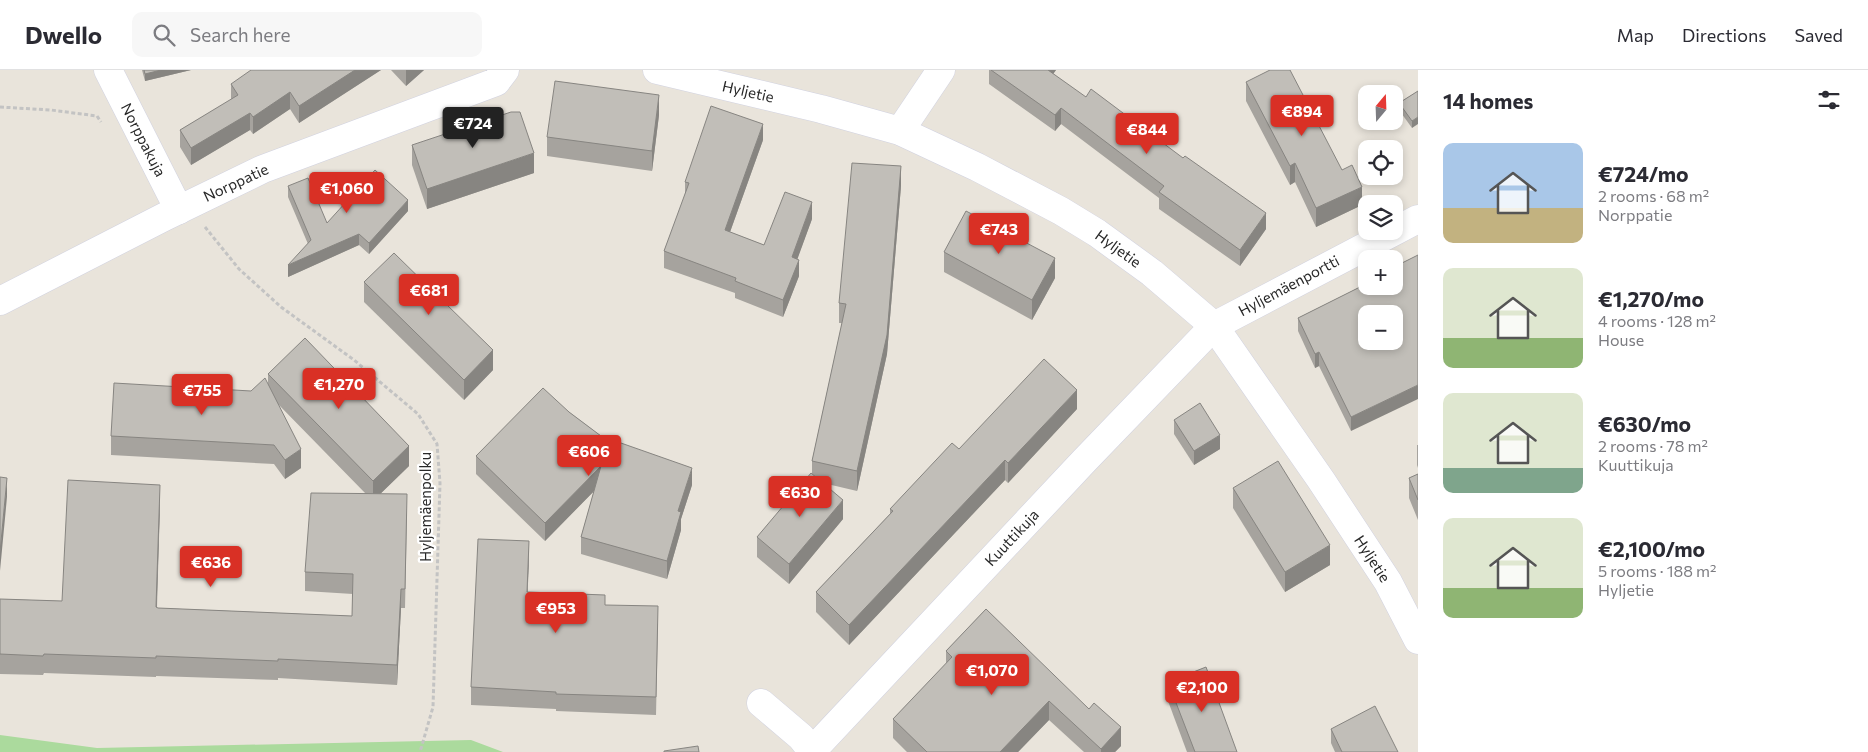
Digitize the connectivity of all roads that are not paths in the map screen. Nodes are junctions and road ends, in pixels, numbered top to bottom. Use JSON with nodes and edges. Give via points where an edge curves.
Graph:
{"nodes":[{"id":1,"x":108,"y":70,"type":"edge"},
{"id":2,"x":505,"y":70,"type":"edge"},
{"id":3,"x":657,"y":70,"type":"edge"},
{"id":4,"x":940,"y":70,"type":"edge"},
{"id":5,"x":900,"y":131,"type":"junction"},
{"id":6,"x":179,"y":210,"type":"junction"},
{"id":7,"x":1418,"y":219,"type":"edge"},
{"id":8,"x":0,"y":301,"type":"edge"},
{"id":9,"x":1214,"y":326,"type":"junction"},
{"id":10,"x":1418,"y":640,"type":"edge"},
{"id":11,"x":761,"y":703,"type":"dead end"},
{"id":12,"x":812,"y":752,"type":"edge"}],
"edges":[{"from":1,"to":6,"type":"street","name":"Norppakuja"},
{"from":2,"to":6,"type":"street","name":"Norppatie","via":[[496,82],[263,169]]},
{"from":3,"to":5,"type":"street","name":"Hyljetie","via":[[821,108]]},
{"from":4,"to":5,"type":"street"},
{"from":5,"to":9,"type":"street","name":"Hyljetie","via":[[977,167],[1097,233],[1152,273]]},
{"from":6,"to":8,"type":"street","name":"Norppatie"},
{"from":7,"to":9,"type":"street","name":"Hyljemäenportti"},
{"from":9,"to":10,"type":"street","name":"Hyljetie","via":[[1388,582]]},
{"from":9,"to":12,"type":"street","name":"Kuuttikuja"},
{"from":11,"to":12,"type":"street","via":[[801,737]]}]}
